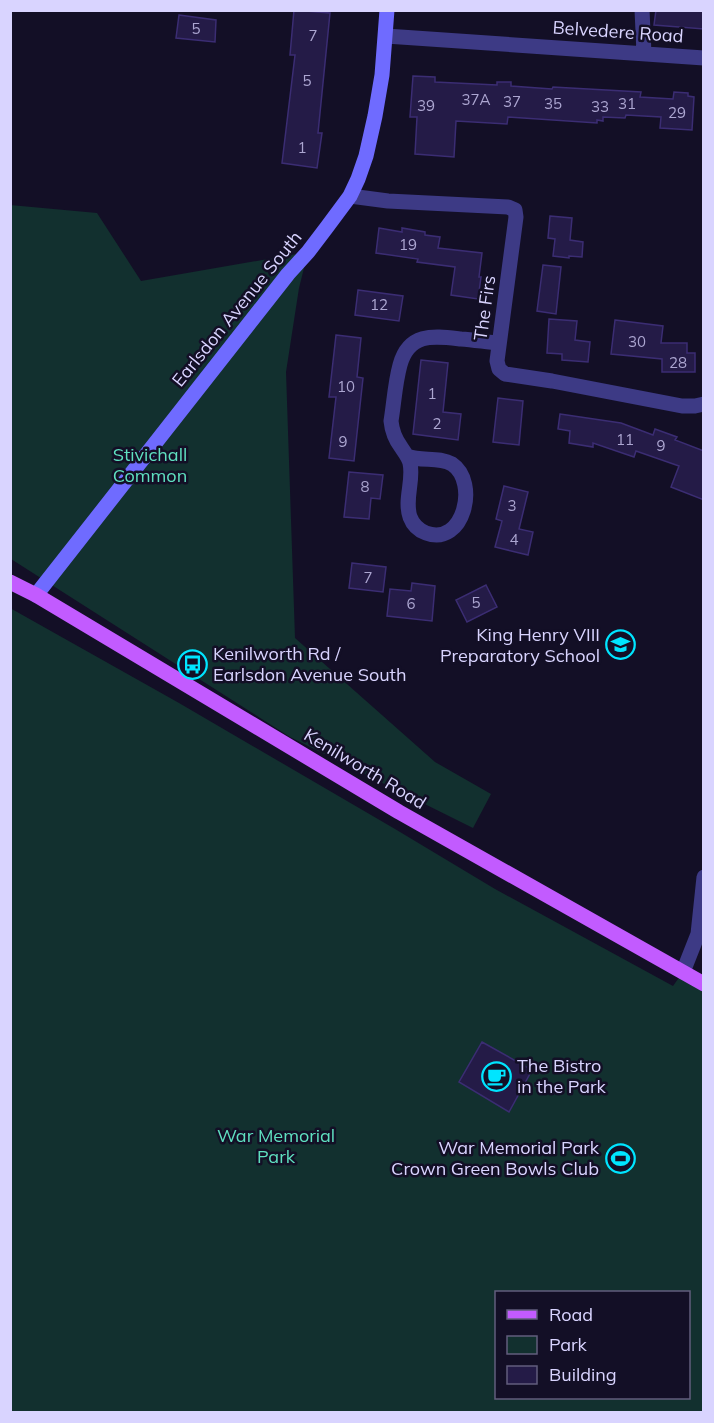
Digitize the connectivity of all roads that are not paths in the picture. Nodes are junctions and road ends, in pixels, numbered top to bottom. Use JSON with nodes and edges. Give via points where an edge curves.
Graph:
{"nodes":[{"id":1,"x":387,"y":10,"type":"edge"},
{"id":2,"x":642,"y":10,"type":"edge"},
{"id":3,"x":386,"y":36,"type":"junction"},
{"id":4,"x":644,"y":53,"type":"junction"},
{"id":5,"x":704,"y":58,"type":"edge"},
{"id":6,"x":350,"y":196,"type":"junction"},
{"id":7,"x":499,"y":343,"type":"junction"},
{"id":8,"x":704,"y":404,"type":"edge"},
{"id":9,"x":407,"y":456,"type":"junction"},
{"id":10,"x":10,"y":582,"type":"edge"},
{"id":11,"x":36,"y":595,"type":"junction"},
{"id":12,"x":704,"y":877,"type":"edge"},
{"id":13,"x":683,"y":972,"type":"junction"},
{"id":14,"x":704,"y":984,"type":"edge"}],
"edges":[{"from":1,"to":3,"type":"main road","name":"Earlsdon Avenue South"},
{"from":2,"to":4,"type":"street"},
{"from":3,"to":4,"type":"street","name":"Belvedere Road"},
{"from":3,"to":6,"type":"main road","name":"Earlsdon Avenue South","via":[[366,156]]},
{"from":4,"to":5,"type":"street","name":"Belvedere Road"},
{"from":6,"to":7,"type":"street","name":"The Firs","via":[[515,210]]},
{"from":6,"to":11,"type":"main road","name":"Earlsdon Avenue South"},
{"from":7,"to":8,"type":"street","name":"The Firs","via":[[497,365],[505,374],[682,406]]},
{"from":7,"to":9,"type":"street","via":[[430,336],[408,348],[399,367],[391,421],[397,442]]},
{"from":9,"to":9,"type":"street","via":[[412,523],[431,534],[445,534],[456,526],[462,514],[466,488],[461,475],[446,462]]},
{"from":10,"to":11,"type":"main road","name":"Kenilworth Road"},
{"from":11,"to":13,"type":"main road","name":"Kenilworth Road","via":[[399,812]]},
{"from":12,"to":13,"type":"street","via":[[698,934]]},
{"from":13,"to":14,"type":"main road","name":"Kenilworth Road"}]}
